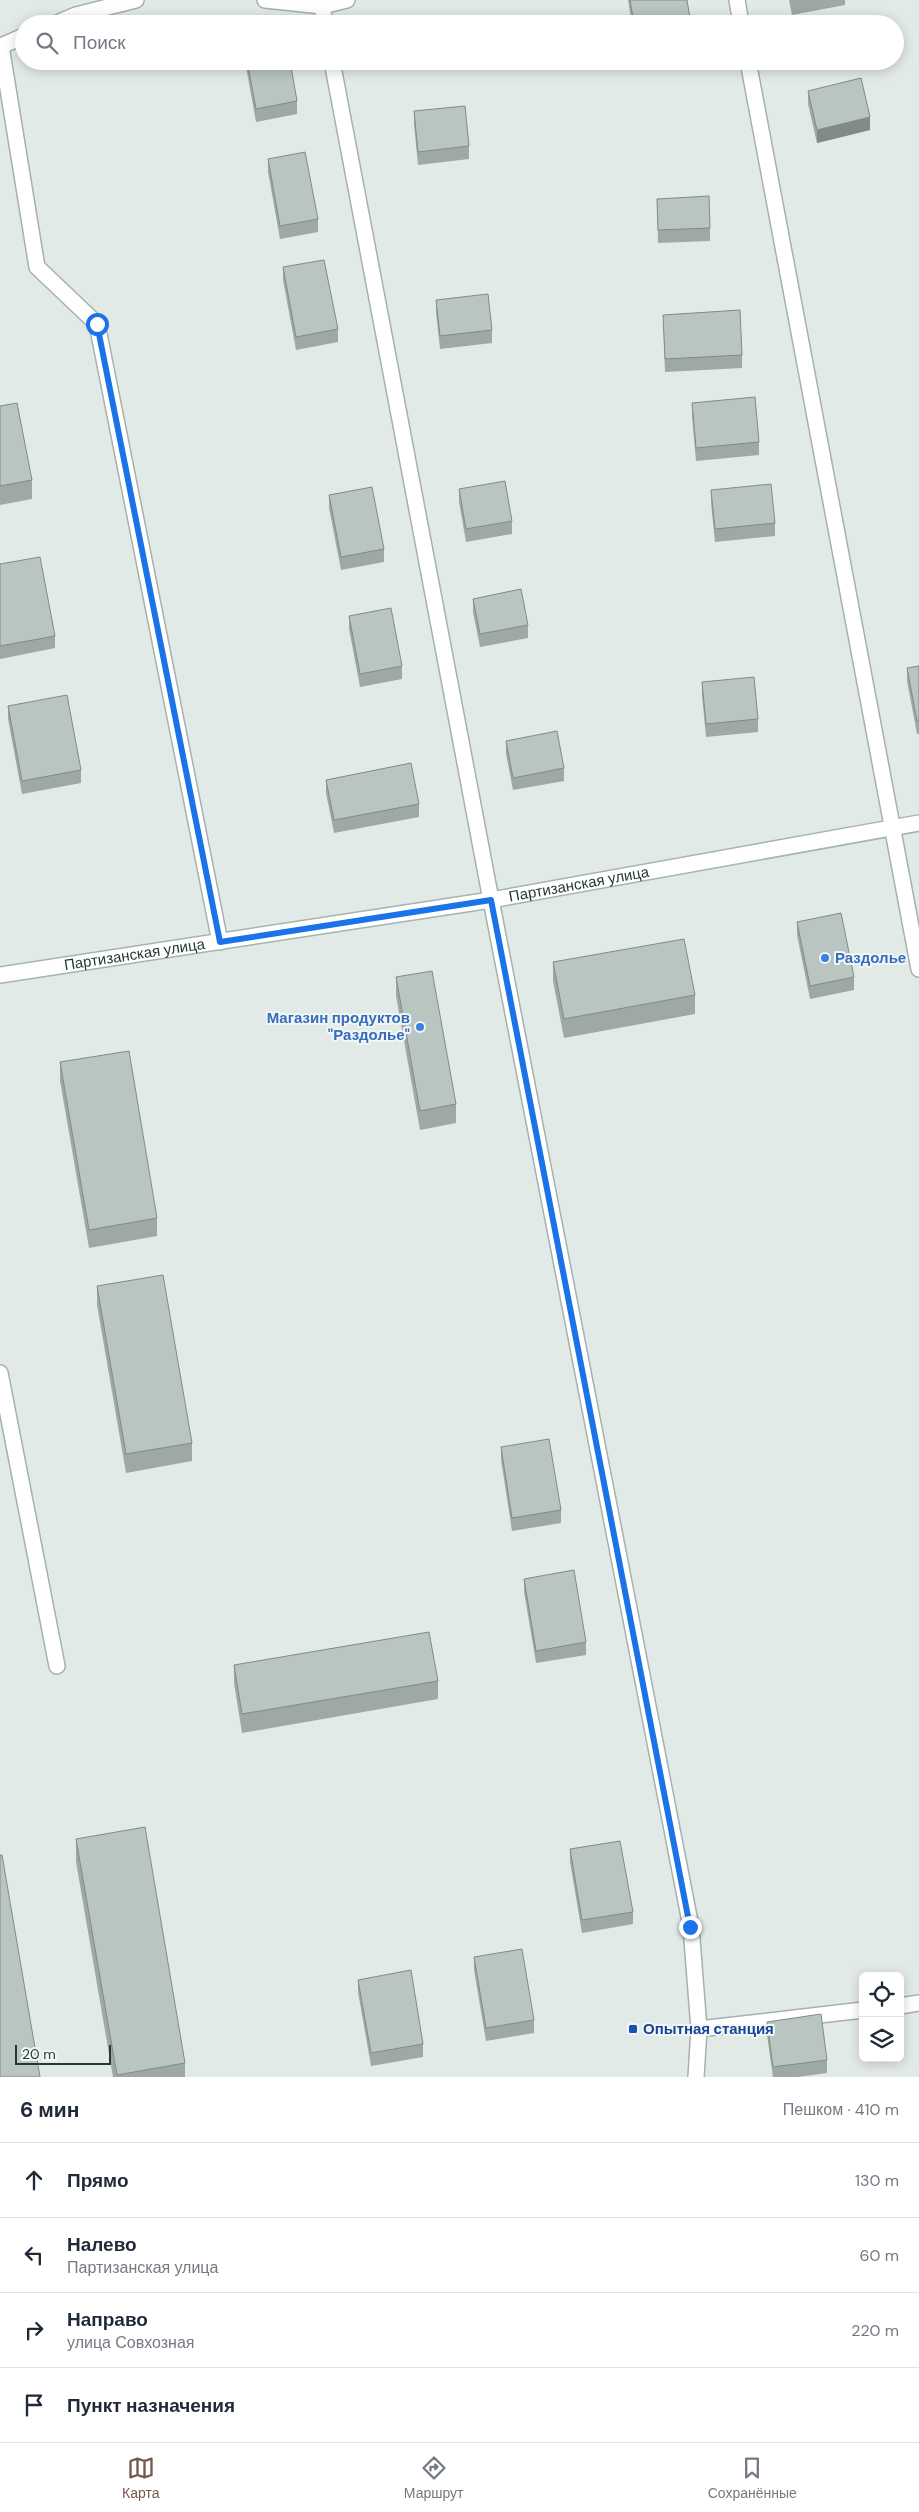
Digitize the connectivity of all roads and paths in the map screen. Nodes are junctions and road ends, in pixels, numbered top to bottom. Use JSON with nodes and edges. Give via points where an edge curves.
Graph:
{"nodes":[{"id":1,"x":136,"y":0,"type":"edge"},
{"id":2,"x":265,"y":0,"type":"edge"},
{"id":3,"x":347,"y":0,"type":"edge"},
{"id":4,"x":736,"y":0,"type":"edge"},
{"id":5,"x":322,"y":6,"type":"junction"},
{"id":6,"x":76,"y":15,"type":"edge"},
{"id":7,"x":324,"y":15,"type":"edge"},
{"id":8,"x":739,"y":15,"type":"edge"},
{"id":9,"x":15,"y":40,"type":"edge"},
{"id":10,"x":334,"y":70,"type":"edge"},
{"id":11,"x":750,"y":70,"type":"edge"},
{"id":12,"x":919,"y":823,"type":"edge"},
{"id":13,"x":893,"y":828,"type":"junction"},
{"id":14,"x":491,"y":900,"type":"junction"},
{"id":15,"x":220,"y":942,"type":"junction"},
{"id":16,"x":919,"y":968,"type":"edge"},
{"id":17,"x":0,"y":975,"type":"edge"},
{"id":18,"x":0,"y":1373,"type":"edge"},
{"id":19,"x":57,"y":1666,"type":"dead end"},
{"id":20,"x":919,"y":2003,"type":"edge"},
{"id":21,"x":904,"y":2005,"type":"edge"},
{"id":22,"x":859,"y":2010,"type":"edge"},
{"id":23,"x":699,"y":2030,"type":"junction"},
{"id":24,"x":696,"y":2077,"type":"edge"}],
"edges":[{"from":1,"to":6,"type":"street"},
{"from":2,"to":5,"type":"street"},
{"from":3,"to":5,"type":"street"},
{"from":4,"to":8,"type":"street"},
{"from":5,"to":7,"type":"street"},
{"from":9,"to":15,"type":"street","via":[[1,46],[36,268],[97,324]]},
{"from":10,"to":14,"type":"street"},
{"from":11,"to":13,"type":"street"},
{"from":12,"to":13,"type":"street","name":"Партизанская улица"},
{"from":13,"to":14,"type":"street","name":"Партизанская улица"},
{"from":13,"to":16,"type":"street"},
{"from":14,"to":15,"type":"street","name":"Партизанская улица"},
{"from":14,"to":23,"type":"street","via":[[690,1927]]},
{"from":15,"to":17,"type":"street","name":"Партизанская улица"},
{"from":18,"to":19,"type":"street"},
{"from":20,"to":21,"type":"street"},
{"from":22,"to":23,"type":"street"},
{"from":23,"to":24,"type":"street"}]}
